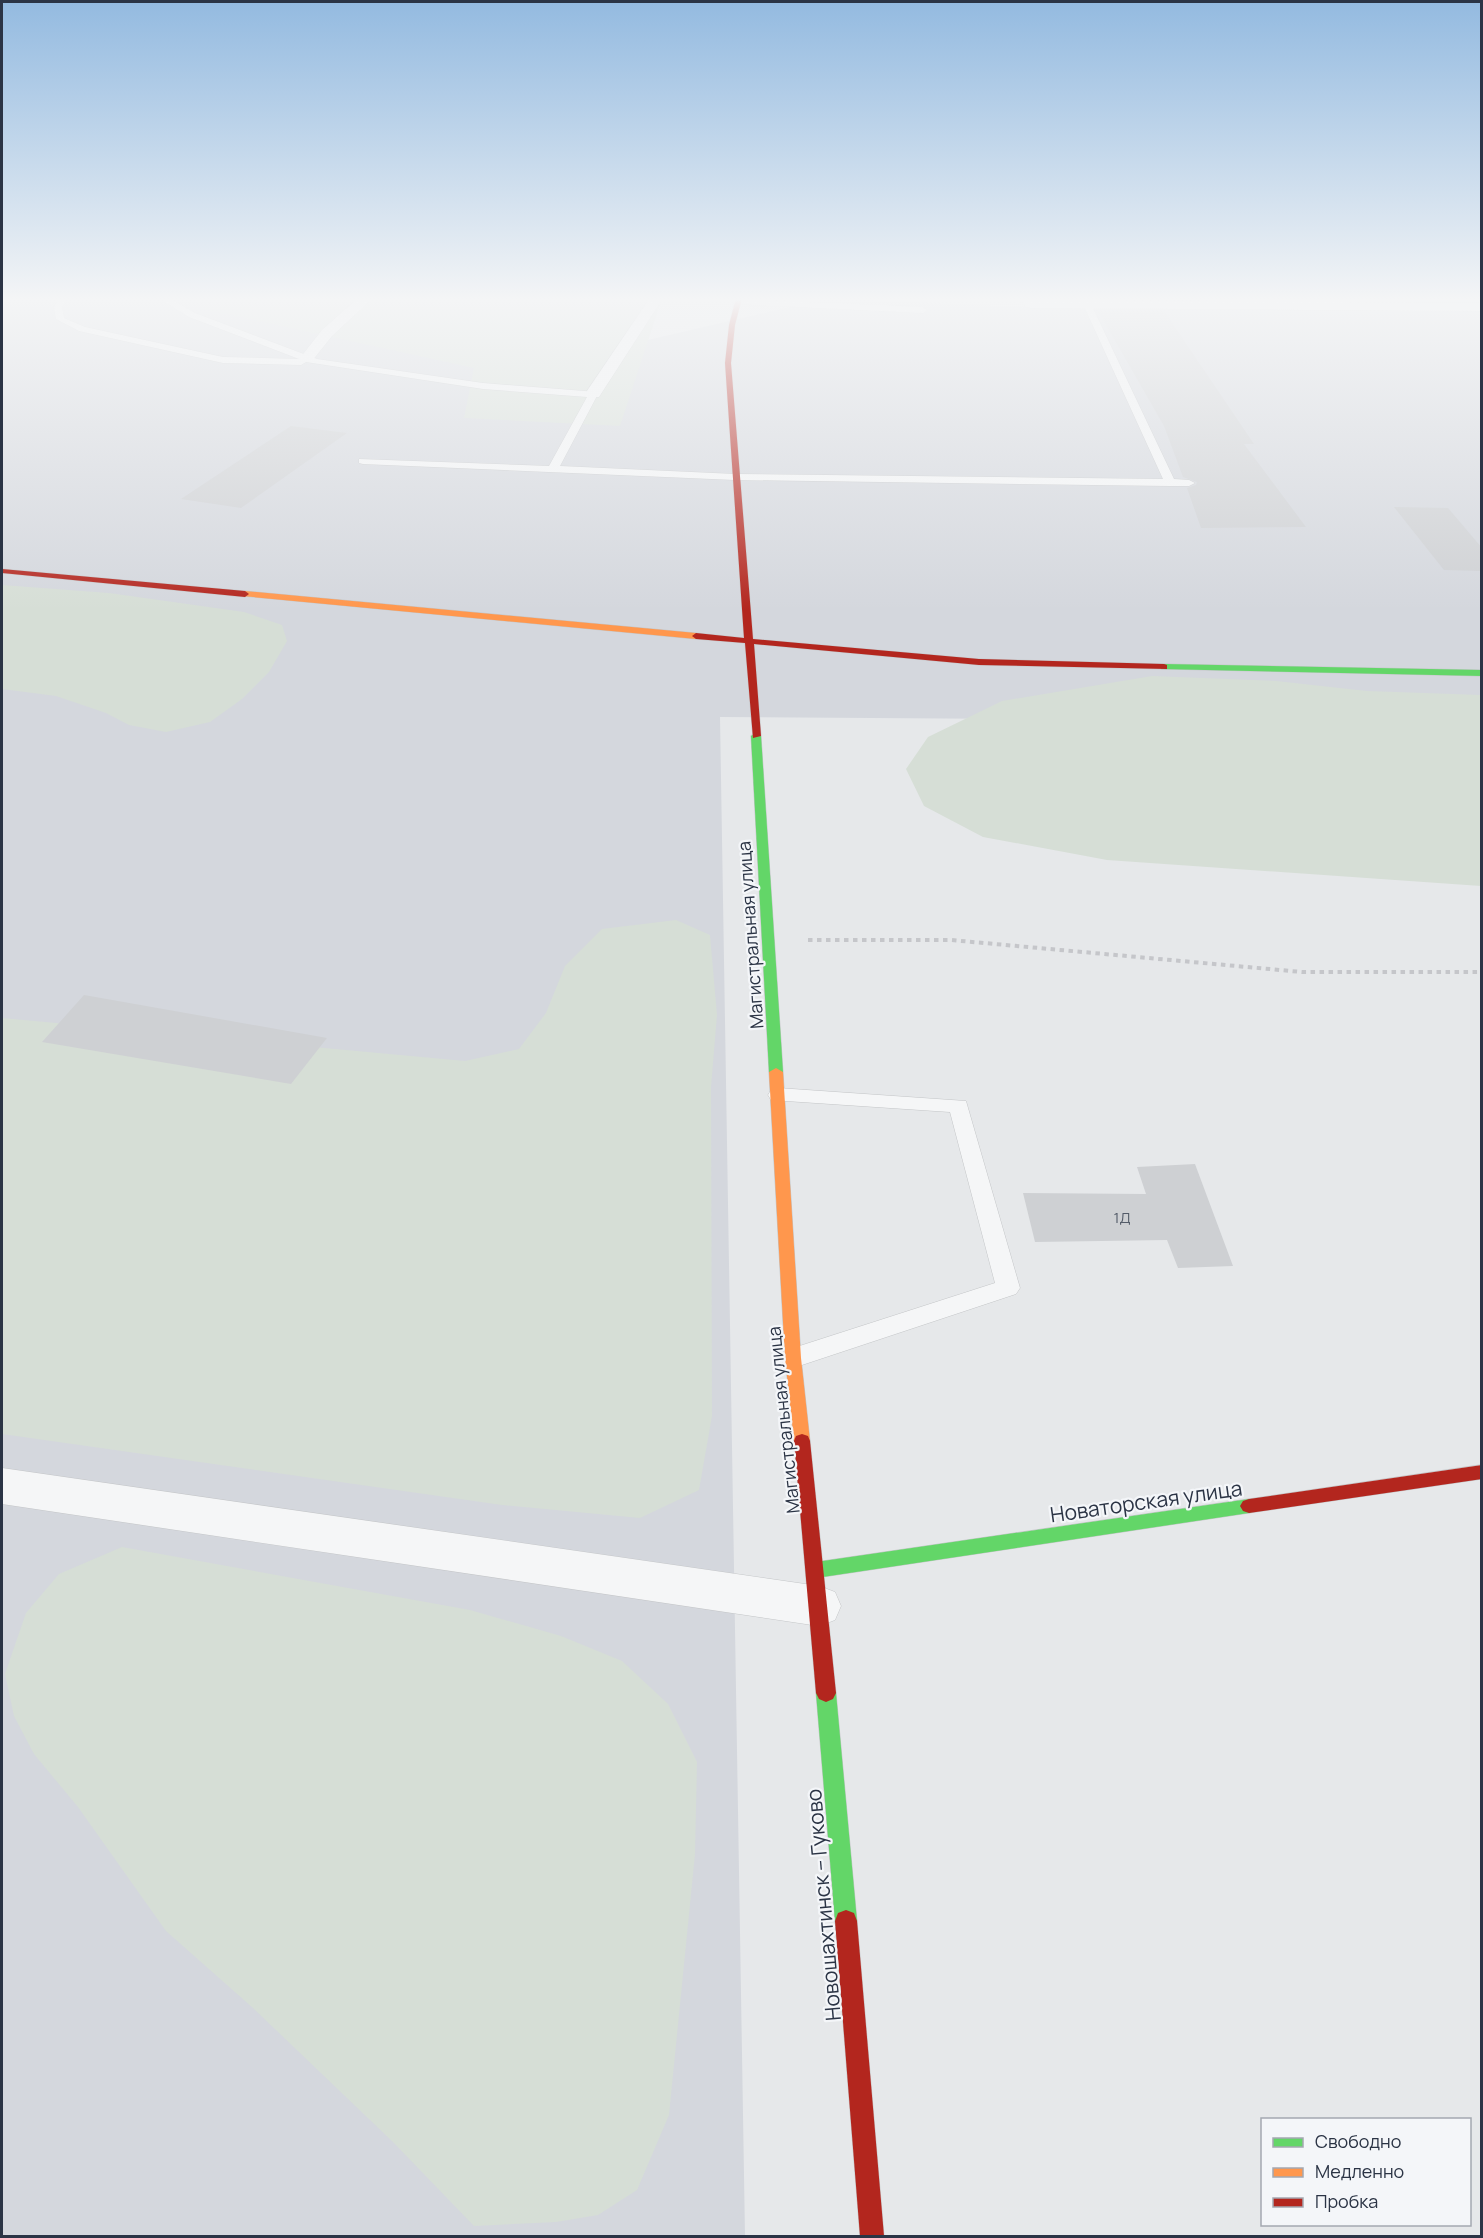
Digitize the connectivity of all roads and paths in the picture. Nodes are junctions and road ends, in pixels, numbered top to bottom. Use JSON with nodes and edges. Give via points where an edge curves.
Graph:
{"nodes":[{"id":1,"x":588,"y":402,"type":"edge"},
{"id":2,"x":732,"y":402,"type":"edge"},
{"id":3,"x":1133,"y":402,"type":"edge"},
{"id":4,"x":363,"y":461,"type":"dead end"},
{"id":5,"x":553,"y":469,"type":"junction"},
{"id":6,"x":735,"y":477,"type":"junction"},
{"id":7,"x":1170,"y":483,"type":"junction"},
{"id":8,"x":1189,"y":483,"type":"dead end"},
{"id":9,"x":2,"y":571,"type":"edge"},
{"id":10,"x":750,"y":641,"type":"junction"},
{"id":11,"x":1482,"y":672,"type":"edge"},
{"id":12,"x":769,"y":940,"type":"junction"},
{"id":13,"x":1482,"y":972,"type":"edge"},
{"id":14,"x":778,"y":1095,"type":"junction"},
{"id":15,"x":793,"y":1358,"type":"junction"},
{"id":16,"x":1482,"y":1472,"type":"edge"},
{"id":17,"x":2,"y":1486,"type":"edge"},
{"id":18,"x":818,"y":1588,"type":"junction"},
{"id":19,"x":872,"y":2236,"type":"edge"}],
"edges":[{"from":1,"to":5,"type":"lane"},
{"from":2,"to":6,"type":"main road","name":"Магистральная улица"},
{"from":3,"to":7,"type":"lane"},
{"from":4,"to":5,"type":"lane"},
{"from":5,"to":6,"type":"lane"},
{"from":6,"to":7,"type":"lane"},
{"from":6,"to":10,"type":"main road","name":"Магистральная улица"},
{"from":7,"to":8,"type":"lane"},
{"from":9,"to":10,"type":"main road"},
{"from":10,"to":11,"type":"main road","via":[[979,662]]},
{"from":10,"to":12,"type":"main road","name":"Магистральная улица"},
{"from":12,"to":13,"type":"path","via":[[951,940],[1302,972]]},
{"from":12,"to":14,"type":"main road","name":"Магистральная улица"},
{"from":14,"to":15,"type":"main road","name":"Магистральная улица"},
{"from":14,"to":15,"type":"lane","via":[[959,1106],[1008,1288]]},
{"from":15,"to":18,"type":"main road","name":"Магистральная улица"},
{"from":16,"to":18,"type":"main road","name":"Новаторская улица"},
{"from":17,"to":18,"type":"street"},
{"from":18,"to":19,"type":"main road","name":"Новошахтинск – Гуково"}]}
